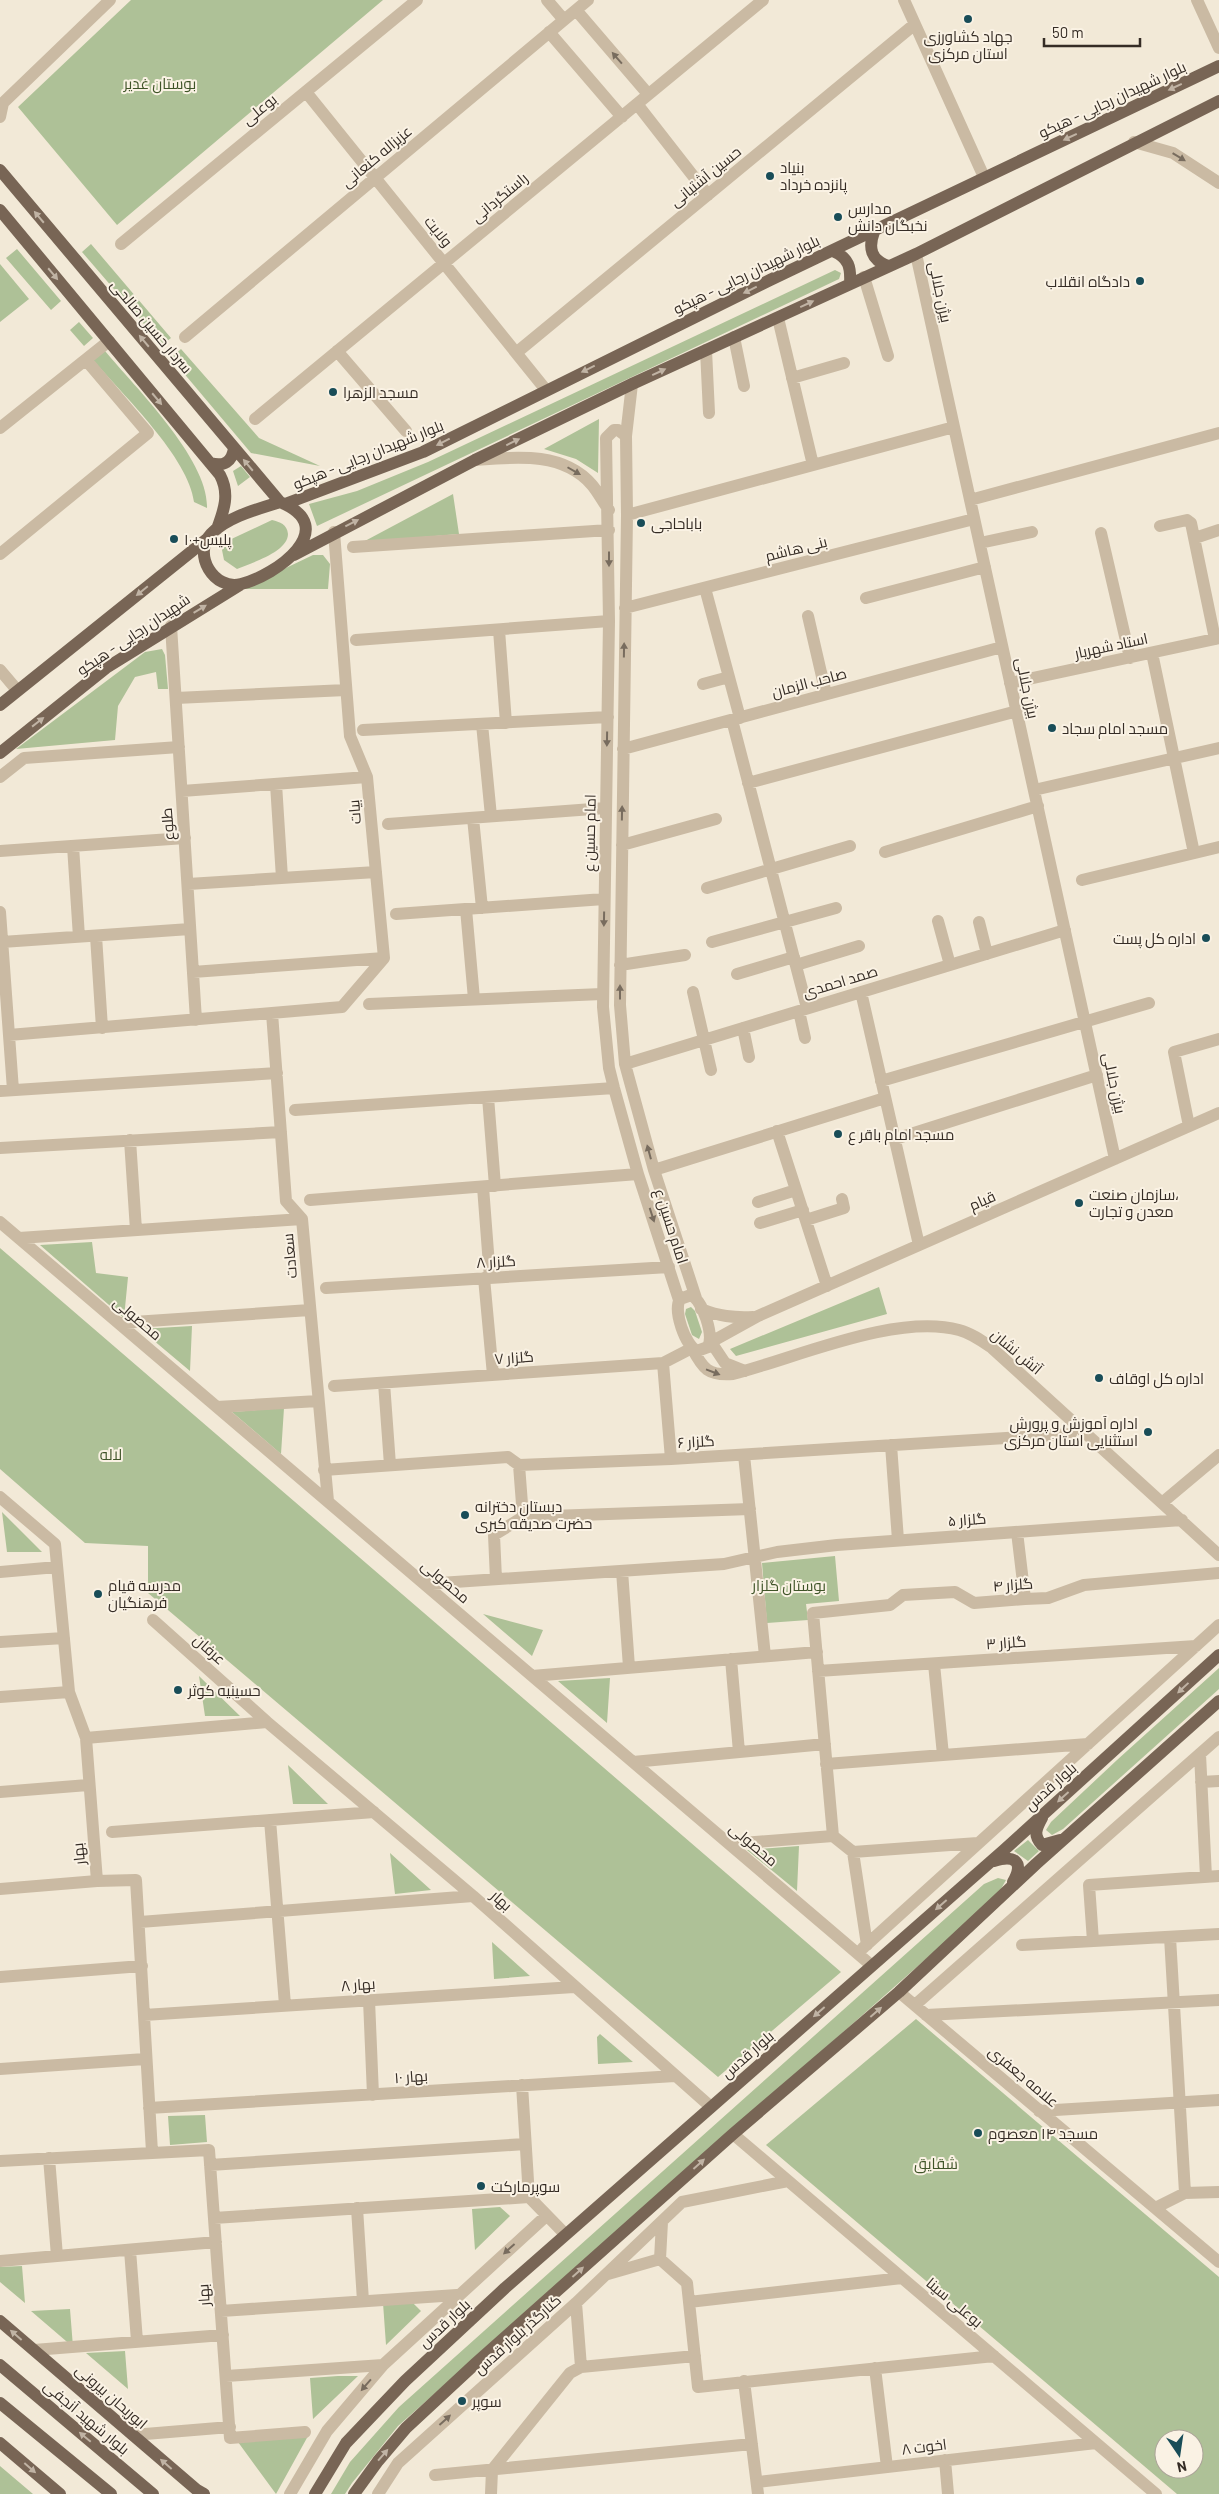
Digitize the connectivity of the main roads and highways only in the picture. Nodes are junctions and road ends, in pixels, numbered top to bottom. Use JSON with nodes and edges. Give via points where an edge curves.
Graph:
{"nodes":[{"id":1,"x":1219,"y":66,"type":"edge"},
{"id":2,"x":1219,"y":101,"type":"edge"},
{"id":3,"x":0,"y":170,"type":"edge"},
{"id":4,"x":0,"y":210,"type":"edge"},
{"id":5,"x":874,"y":232,"type":"junction"},
{"id":6,"x":833,"y":250,"type":"junction"},
{"id":7,"x":888,"y":266,"type":"junction"},
{"id":8,"x":850,"y":284,"type":"junction"},
{"id":9,"x":234,"y":448,"type":"junction"},
{"id":10,"x":210,"y":463,"type":"junction"},
{"id":11,"x":282,"y":503,"type":"junction"},
{"id":12,"x":217,"y":529,"type":"junction"},
{"id":13,"x":207,"y":538,"type":"junction"},
{"id":14,"x":294,"y":555,"type":"junction"},
{"id":15,"x":240,"y":585,"type":"junction"},
{"id":16,"x":0,"y":705,"type":"edge"},
{"id":17,"x":0,"y":753,"type":"edge"},
{"id":18,"x":1219,"y":1655,"type":"edge"},
{"id":19,"x":1219,"y":1701,"type":"edge"},
{"id":20,"x":1044,"y":1813,"type":"junction"},
{"id":21,"x":1065,"y":1838,"type":"junction"},
{"id":22,"x":988,"y":1863,"type":"junction"},
{"id":23,"x":1010,"y":1889,"type":"junction"},
{"id":24,"x":0,"y":2321,"type":"edge"},
{"id":25,"x":0,"y":2365,"type":"edge"},
{"id":26,"x":0,"y":2404,"type":"edge"},
{"id":27,"x":0,"y":2442,"type":"edge"},
{"id":28,"x":108,"y":2491,"type":"edge"},
{"id":29,"x":200,"y":2493,"type":"edge"},
{"id":30,"x":60,"y":2494,"type":"edge"},
{"id":31,"x":153,"y":2494,"type":"edge"},
{"id":32,"x":315,"y":2494,"type":"edge"},
{"id":33,"x":354,"y":2494,"type":"edge"}],
"edges":[{"from":1,"to":5,"type":"main road","name":"بلوار شهیدان رجایی - هپکو","one_way":true},
{"from":2,"to":7,"type":"main road"},
{"from":9,"to":3,"type":"main road","name":"سردار حسین صالحی","one_way":true},
{"from":4,"to":10,"type":"main road","one_way":true},
{"from":5,"to":6,"type":"main road","name":"بلوار شهیدان رجایی - هپکو"},
{"from":5,"to":7,"type":"main road","via":[[870,243],[872,254],[879,263]]},
{"from":6,"to":8,"type":"main road","via":[[848,262]]},
{"from":6,"to":11,"type":"main road","name":"بلوار شهیدان رجایی - هپکو","one_way":true,"via":[[424,452]]},
{"from":7,"to":8,"type":"main road"},
{"from":14,"to":8,"type":"main road","one_way":true,"via":[[475,460]]},
{"from":9,"to":10,"type":"main road","via":[[233,457],[228,462],[220,466]]},
{"from":11,"to":9,"type":"main road","name":"سردار حسین صالحی","one_way":true},
{"from":10,"to":12,"type":"main road","via":[[226,489],[225,508]]},
{"from":11,"to":12,"type":"main road"},
{"from":11,"to":14,"type":"main road","via":[[300,516],[305,533],[303,544]]},
{"from":12,"to":13,"type":"main road"},
{"from":13,"to":15,"type":"main road","via":[[204,555],[211,572],[224,583]]},
{"from":13,"to":16,"type":"main road","name":"شهیدان رجایی - هپکو","one_way":true},
{"from":14,"to":15,"type":"main road"},
{"from":17,"to":15,"type":"main road","name":"شهیدان رجایی - هپکو","one_way":true,"via":[[106,668]]},
{"from":18,"to":20,"type":"main road","name":"بلوار قدس","one_way":true},
{"from":19,"to":21,"type":"main road"},
{"from":20,"to":21,"type":"main road","via":[[1035,1830],[1036,1838],[1042,1845]]},
{"from":20,"to":22,"type":"main road","name":"بلوار قدس"},
{"from":21,"to":23,"type":"main road"},
{"from":22,"to":23,"type":"main road","via":[[1013,1858],[1019,1872]]},
{"from":22,"to":32,"type":"main road","name":"بلوار قدس","one_way":true,"via":[[565,2234],[398,2388],[346,2443]]},
{"from":33,"to":23,"type":"main road","one_way":true,"via":[[406,2428],[733,2134],[899,1992]]},
{"from":29,"to":24,"type":"main road","name":"ابوریحان بیرونی","one_way":true},
{"from":31,"to":25,"type":"main road","name":"بلوار شهید آنجفی","one_way":true},
{"from":26,"to":28,"type":"main road"},
{"from":27,"to":30,"type":"main road","one_way":true}]}
